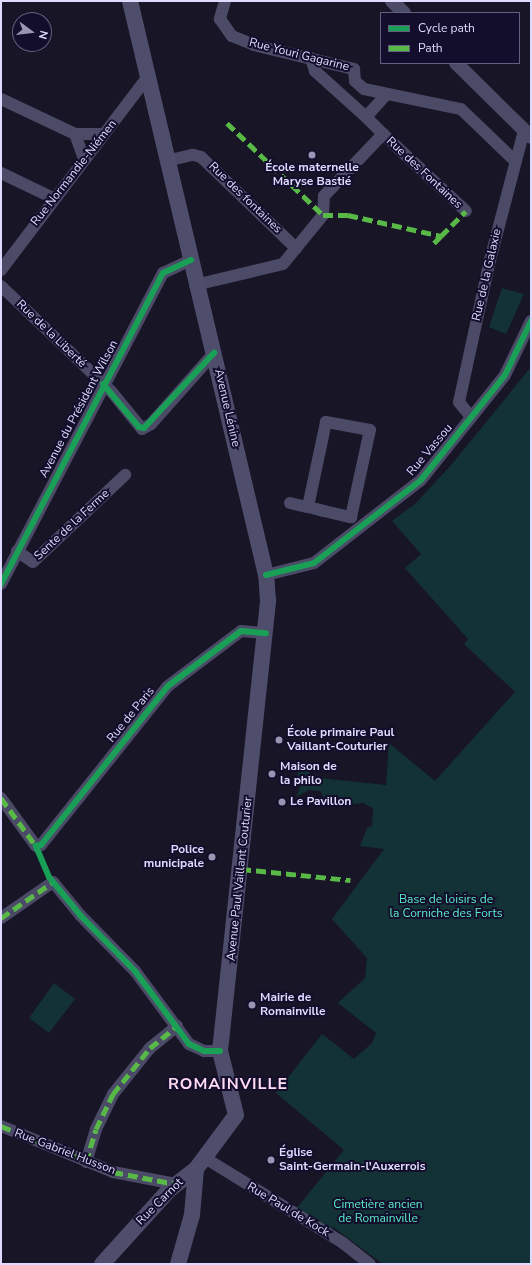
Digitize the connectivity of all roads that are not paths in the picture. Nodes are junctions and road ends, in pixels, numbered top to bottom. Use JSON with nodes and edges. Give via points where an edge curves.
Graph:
{"nodes":[{"id":1,"x":130,"y":1,"type":"edge"},
{"id":2,"x":225,"y":1,"type":"edge"},
{"id":3,"x":392,"y":1,"type":"edge"},
{"id":4,"x":403,"y":12,"type":"edge"},
{"id":5,"x":311,"y":58,"type":"junction"},
{"id":6,"x":457,"y":64,"type":"edge"},
{"id":7,"x":147,"y":78,"type":"junction"},
{"id":8,"x":387,"y":94,"type":"junction"},
{"id":9,"x":1,"y":98,"type":"edge"},
{"id":10,"x":366,"y":117,"type":"junction"},
{"id":11,"x":76,"y":134,"type":"junction"},
{"id":12,"x":104,"y":134,"type":"junction"},
{"id":13,"x":383,"y":134,"type":"junction"},
{"id":14,"x":527,"y":134,"type":"edge"},
{"id":15,"x":84,"y":159,"type":"junction"},
{"id":16,"x":514,"y":160,"type":"junction"},
{"id":17,"x":166,"y":161,"type":"junction"},
{"id":18,"x":1,"y":173,"type":"edge"},
{"id":19,"x":53,"y":198,"type":"junction"},
{"id":20,"x":466,"y":211,"type":"dead end"},
{"id":21,"x":296,"y":248,"type":"junction"},
{"id":22,"x":191,"y":260,"type":"junction"},
{"id":23,"x":1,"y":270,"type":"edge"},
{"id":24,"x":195,"y":285,"type":"junction"},
{"id":25,"x":1,"y":286,"type":"edge"},
{"id":26,"x":531,"y":321,"type":"edge"},
{"id":27,"x":526,"y":345,"type":"edge"},
{"id":28,"x":214,"y":353,"type":"junction"},
{"id":29,"x":103,"y":384,"type":"junction"},
{"id":30,"x":471,"y":417,"type":"junction"},
{"id":31,"x":125,"y":475,"type":"dead end"},
{"id":32,"x":290,"y":503,"type":"dead end"},
{"id":33,"x":308,"y":507,"type":"junction"},
{"id":34,"x":351,"y":517,"type":"junction"},
{"id":35,"x":360,"y":527,"type":"junction"},
{"id":36,"x":17,"y":551,"type":"junction"},
{"id":37,"x":266,"y":575,"type":"junction"},
{"id":38,"x":1,"y":584,"type":"edge"},
{"id":39,"x":266,"y":633,"type":"junction"},
{"id":40,"x":1,"y":798,"type":"edge"},
{"id":41,"x":1,"y":918,"type":"edge"},
{"id":42,"x":177,"y":1026,"type":"junction"},
{"id":43,"x":220,"y":1051,"type":"junction"},
{"id":44,"x":233,"y":1122,"type":"joint"},
{"id":45,"x":1,"y":1126,"type":"edge"},
{"id":46,"x":86,"y":1162,"type":"junction"},
{"id":47,"x":201,"y":1163,"type":"junction"},
{"id":48,"x":176,"y":1184,"type":"junction"},
{"id":49,"x":102,"y":1264,"type":"edge"},
{"id":50,"x":178,"y":1264,"type":"edge"},
{"id":51,"x":370,"y":1264,"type":"edge"}],
"edges":[{"from":1,"to":7,"type":"main road","name":"Avenue Lénine"},
{"from":2,"to":5,"type":"street","name":"Rue Youri Gagarine","via":[[220,19],[232,36],[254,45]]},
{"from":3,"to":4,"type":"street"},
{"from":5,"to":8,"type":"street","name":"Rue Youri Gagarine","via":[[354,68],[355,82],[364,89]]},
{"from":5,"to":10,"type":"street","name":"Rue des Fontaines","via":[[315,71]]},
{"from":6,"to":14,"type":"street"},
{"from":7,"to":12,"type":"street","name":"Rue Normandie-Niémen"},
{"from":7,"to":17,"type":"main road","name":"Avenue Lénine"},
{"from":8,"to":10,"type":"street"},
{"from":8,"to":16,"type":"street","name":"Rue Youri Gagarine","via":[[461,109]]},
{"from":9,"to":11,"type":"street"},
{"from":10,"to":13,"type":"street","name":"Rue des Fontaines"},
{"from":11,"to":12,"type":"street"},
{"from":11,"to":15,"type":"street"},
{"from":12,"to":15,"type":"street","name":"Rue Normandie-Niémen"},
{"from":13,"to":20,"type":"street","name":"Rue des Fontaines"},
{"from":13,"to":21,"type":"street","name":"Rue des Fontaines","via":[[324,196],[323,215]]},
{"from":14,"to":16,"type":"street","name":"Rue de la Galaxie"},
{"from":15,"to":19,"type":"street","name":"Rue Normandie-Niémen"},
{"from":16,"to":30,"type":"street","name":"Rue de la Galaxie","via":[[459,402]]},
{"from":17,"to":21,"type":"street","name":"Rue des fontaines","via":[[193,155],[200,157]]},
{"from":17,"to":22,"type":"main road","name":"Avenue Lénine"},
{"from":18,"to":19,"type":"street"},
{"from":19,"to":23,"type":"street","name":"Rue Normandie-Niémen"},
{"from":21,"to":24,"type":"street","name":"Rue des Fontaines","via":[[276,268]]},
{"from":22,"to":24,"type":"main road","name":"Avenue Lénine"},
{"from":22,"to":29,"type":"street","name":"Avenue du Président Wilson","via":[[163,273]]},
{"from":24,"to":28,"type":"main road","name":"Avenue Lénine"},
{"from":25,"to":29,"type":"street","name":"Rue de la Liberté"},
{"from":26,"to":27,"type":"street","name":"Rue Vassou"},
{"from":27,"to":30,"type":"street","name":"Rue Vassou"},
{"from":28,"to":29,"type":"street","name":"Rue de la Liberté","via":[[144,428],[138,427]]},
{"from":28,"to":37,"type":"main road","name":"Avenue Lénine"},
{"from":29,"to":36,"type":"street","name":"Avenue du Président Wilson"},
{"from":30,"to":35,"type":"street","name":"Rue Vassou","via":[[421,480]]},
{"from":31,"to":36,"type":"street","name":"Sente de la Ferme","via":[[33,562]]},
{"from":32,"to":33,"type":"street"},
{"from":33,"to":34,"type":"street"},
{"from":33,"to":34,"type":"street","via":[[326,422],[370,430]]},
{"from":34,"to":35,"type":"street"},
{"from":35,"to":37,"type":"street","name":"Rue Vassou","via":[[314,563]]},
{"from":36,"to":38,"type":"street","name":"Avenue du Président Wilson"},
{"from":37,"to":39,"type":"main road"},
{"from":39,"to":40,"type":"street","name":"Rue de Paris","via":[[241,631],[168,686],[41,845],[36,846]]},
{"from":39,"to":43,"type":"main road","name":"Avenue Paul Vaillant Couturier"},
{"from":41,"to":42,"type":"street","via":[[53,882],[90,927],[135,971]]},
{"from":42,"to":43,"type":"street","via":[[196,1049]]},
{"from":42,"to":46,"type":"street","via":[[150,1048],[113,1094],[96,1129]]},
{"from":43,"to":44,"type":"main road","name":"Avenue Paul Vaillant Couturier","via":[[227,1085],[236,1109]]},
{"from":44,"to":47,"type":"main road","name":"Rue Carnot"},
{"from":45,"to":46,"type":"street","name":"Rue Gabriel Husson"},
{"from":46,"to":48,"type":"street","name":"Rue Gabriel Husson","via":[[117,1173]]},
{"from":47,"to":48,"type":"main road","name":"Rue Carnot"},
{"from":47,"to":50,"type":"main road","via":[[192,1215]]},
{"from":47,"to":51,"type":"street","name":"Rue Paul de Kock","via":[[331,1236]]},
{"from":48,"to":49,"type":"main road","name":"Rue Carnot"}]}
